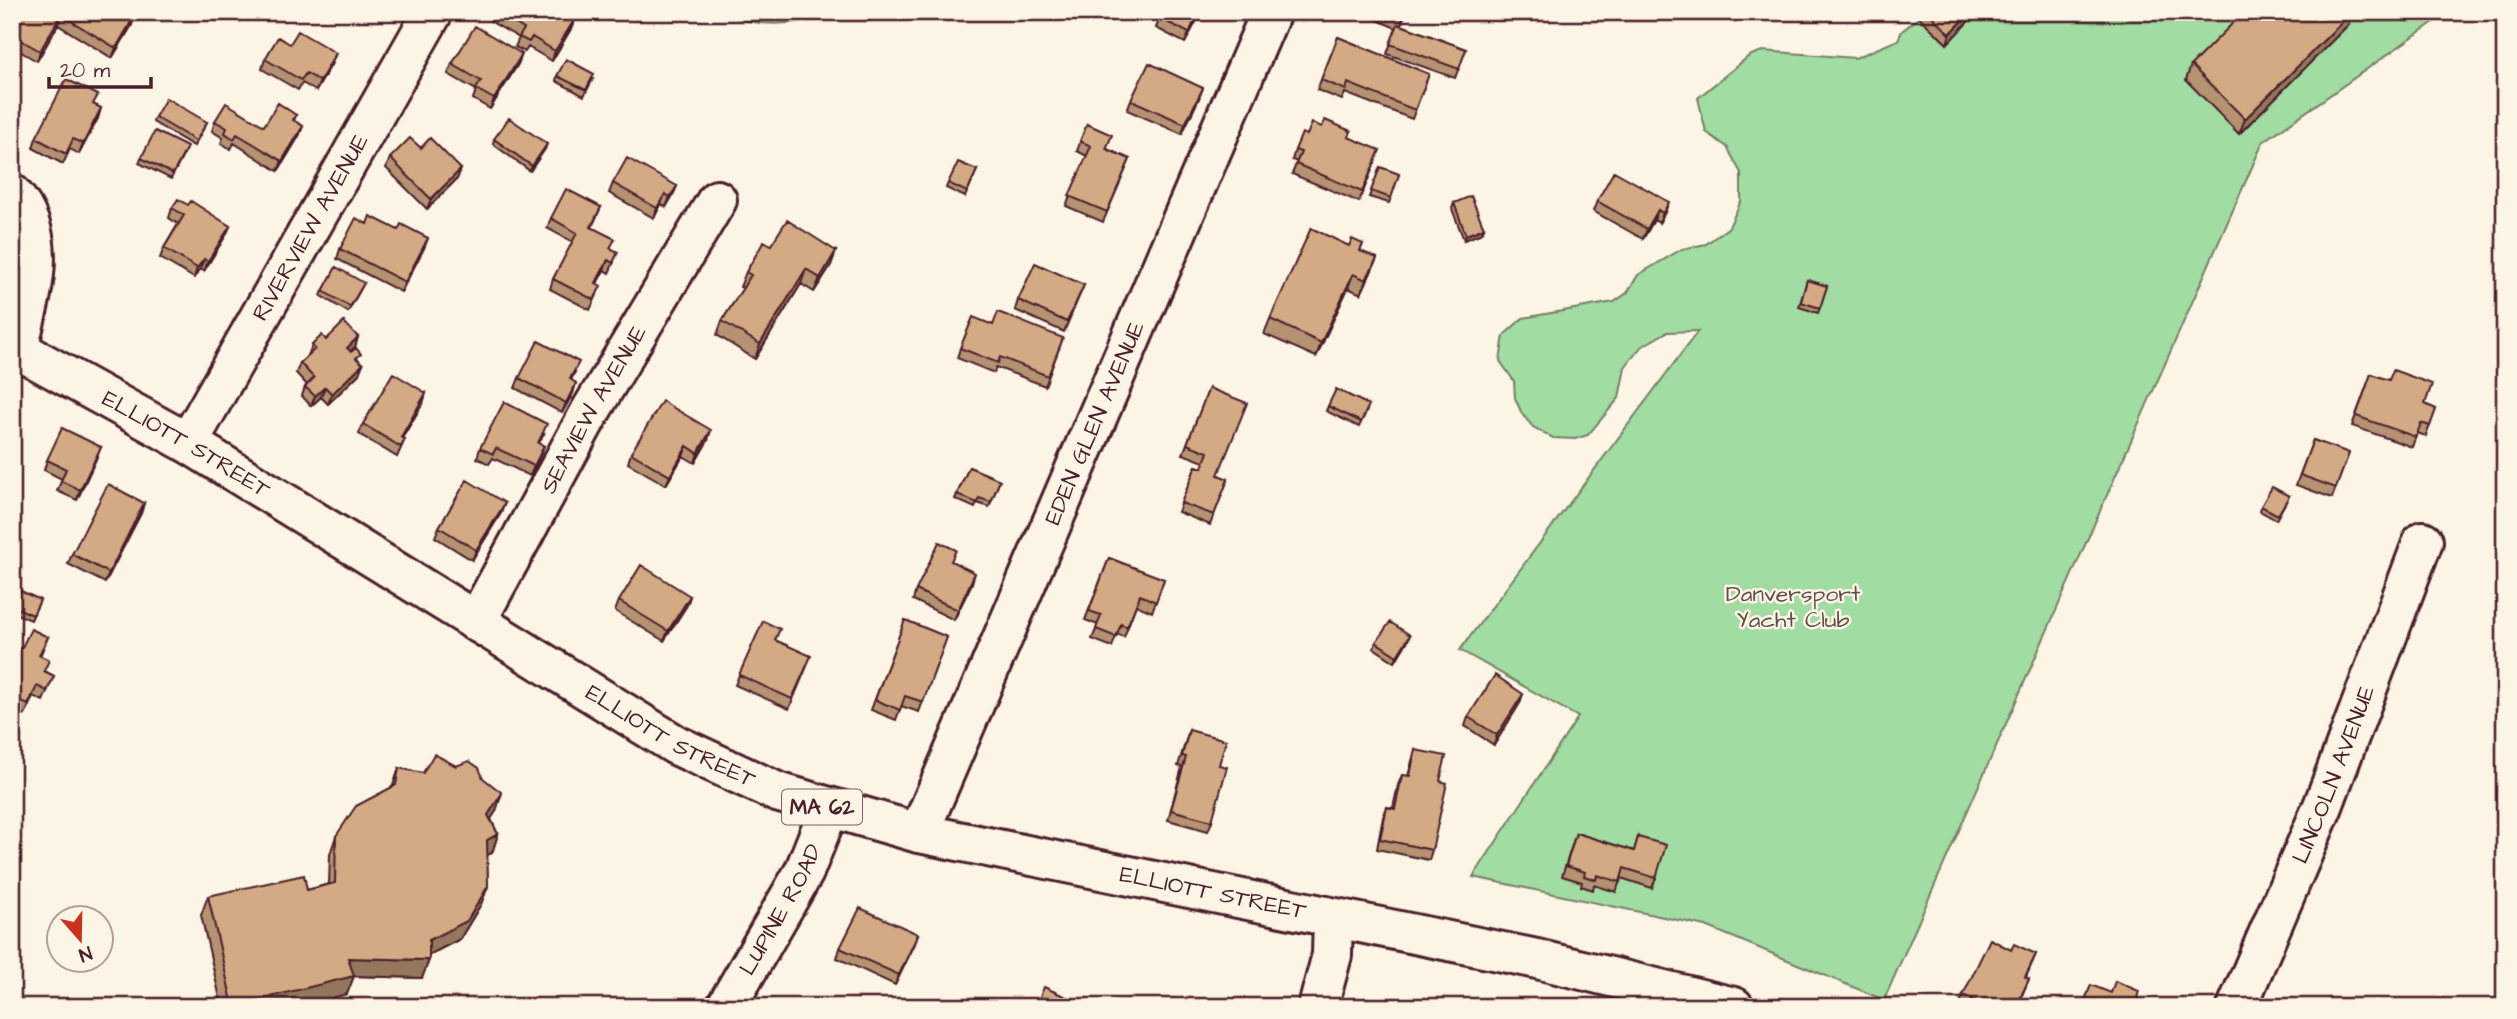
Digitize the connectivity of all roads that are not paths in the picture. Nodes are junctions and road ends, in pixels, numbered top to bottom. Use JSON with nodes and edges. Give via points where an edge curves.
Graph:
{"nodes":[{"id":1,"x":433,"y":12,"type":"edge"},
{"id":2,"x":1271,"y":12,"type":"edge"},
{"id":3,"x":12,"y":194,"type":"edge"},
{"id":4,"x":717,"y":200,"type":"dead end"},
{"id":5,"x":15,"y":347,"type":"edge"},
{"id":6,"x":188,"y":443,"type":"junction"},
{"id":7,"x":2423,"y":541,"type":"dead end"},
{"id":8,"x":476,"y":622,"type":"junction"},
{"id":9,"x":829,"y":809,"type":"junction"},
{"id":10,"x":919,"y":833,"type":"junction"},
{"id":11,"x":1333,"y":918,"type":"junction"},
{"id":12,"x":726,"y":1007,"type":"edge"},
{"id":13,"x":1318,"y":1007,"type":"edge"},
{"id":14,"x":1734,"y":1007,"type":"edge"},
{"id":15,"x":2238,"y":1007,"type":"edge"}],
"edges":[{"from":1,"to":6,"type":"street","name":"RIVERVIEW AVENUE"},
{"from":2,"to":10,"type":"street","name":"EDEN GLEN AVENUE"},
{"from":3,"to":5,"type":"street","via":[[31,225],[37,266]]},
{"from":4,"to":8,"type":"street","name":"SEAVIEW AVENUE","via":[[590,412]]},
{"from":5,"to":6,"type":"street","name":"ELLIOTT STREET","number":"MA 62"},
{"from":6,"to":8,"type":"street","name":"ELLIOTT STREET","number":"MA 62"},
{"from":7,"to":15,"type":"street","name":"LINCOLN AVENUE","via":[[2323,806]]},
{"from":8,"to":9,"type":"street","name":"ELLIOTT STREET","number":"MA 62","via":[[676,745],[777,792]]},
{"from":9,"to":10,"type":"street","name":"ELLIOTT STREET","number":"MA 62"},
{"from":9,"to":12,"type":"street","name":"LUPINE ROAD","via":[[804,872]]},
{"from":10,"to":11,"type":"street","name":"ELLIOTT STREET","number":"MA 62"},
{"from":11,"to":13,"type":"street","via":[[1331,961]]},
{"from":11,"to":14,"type":"street","name":"ELLIOTT STREET","number":"MA 62","via":[[1537,959]]}]}
